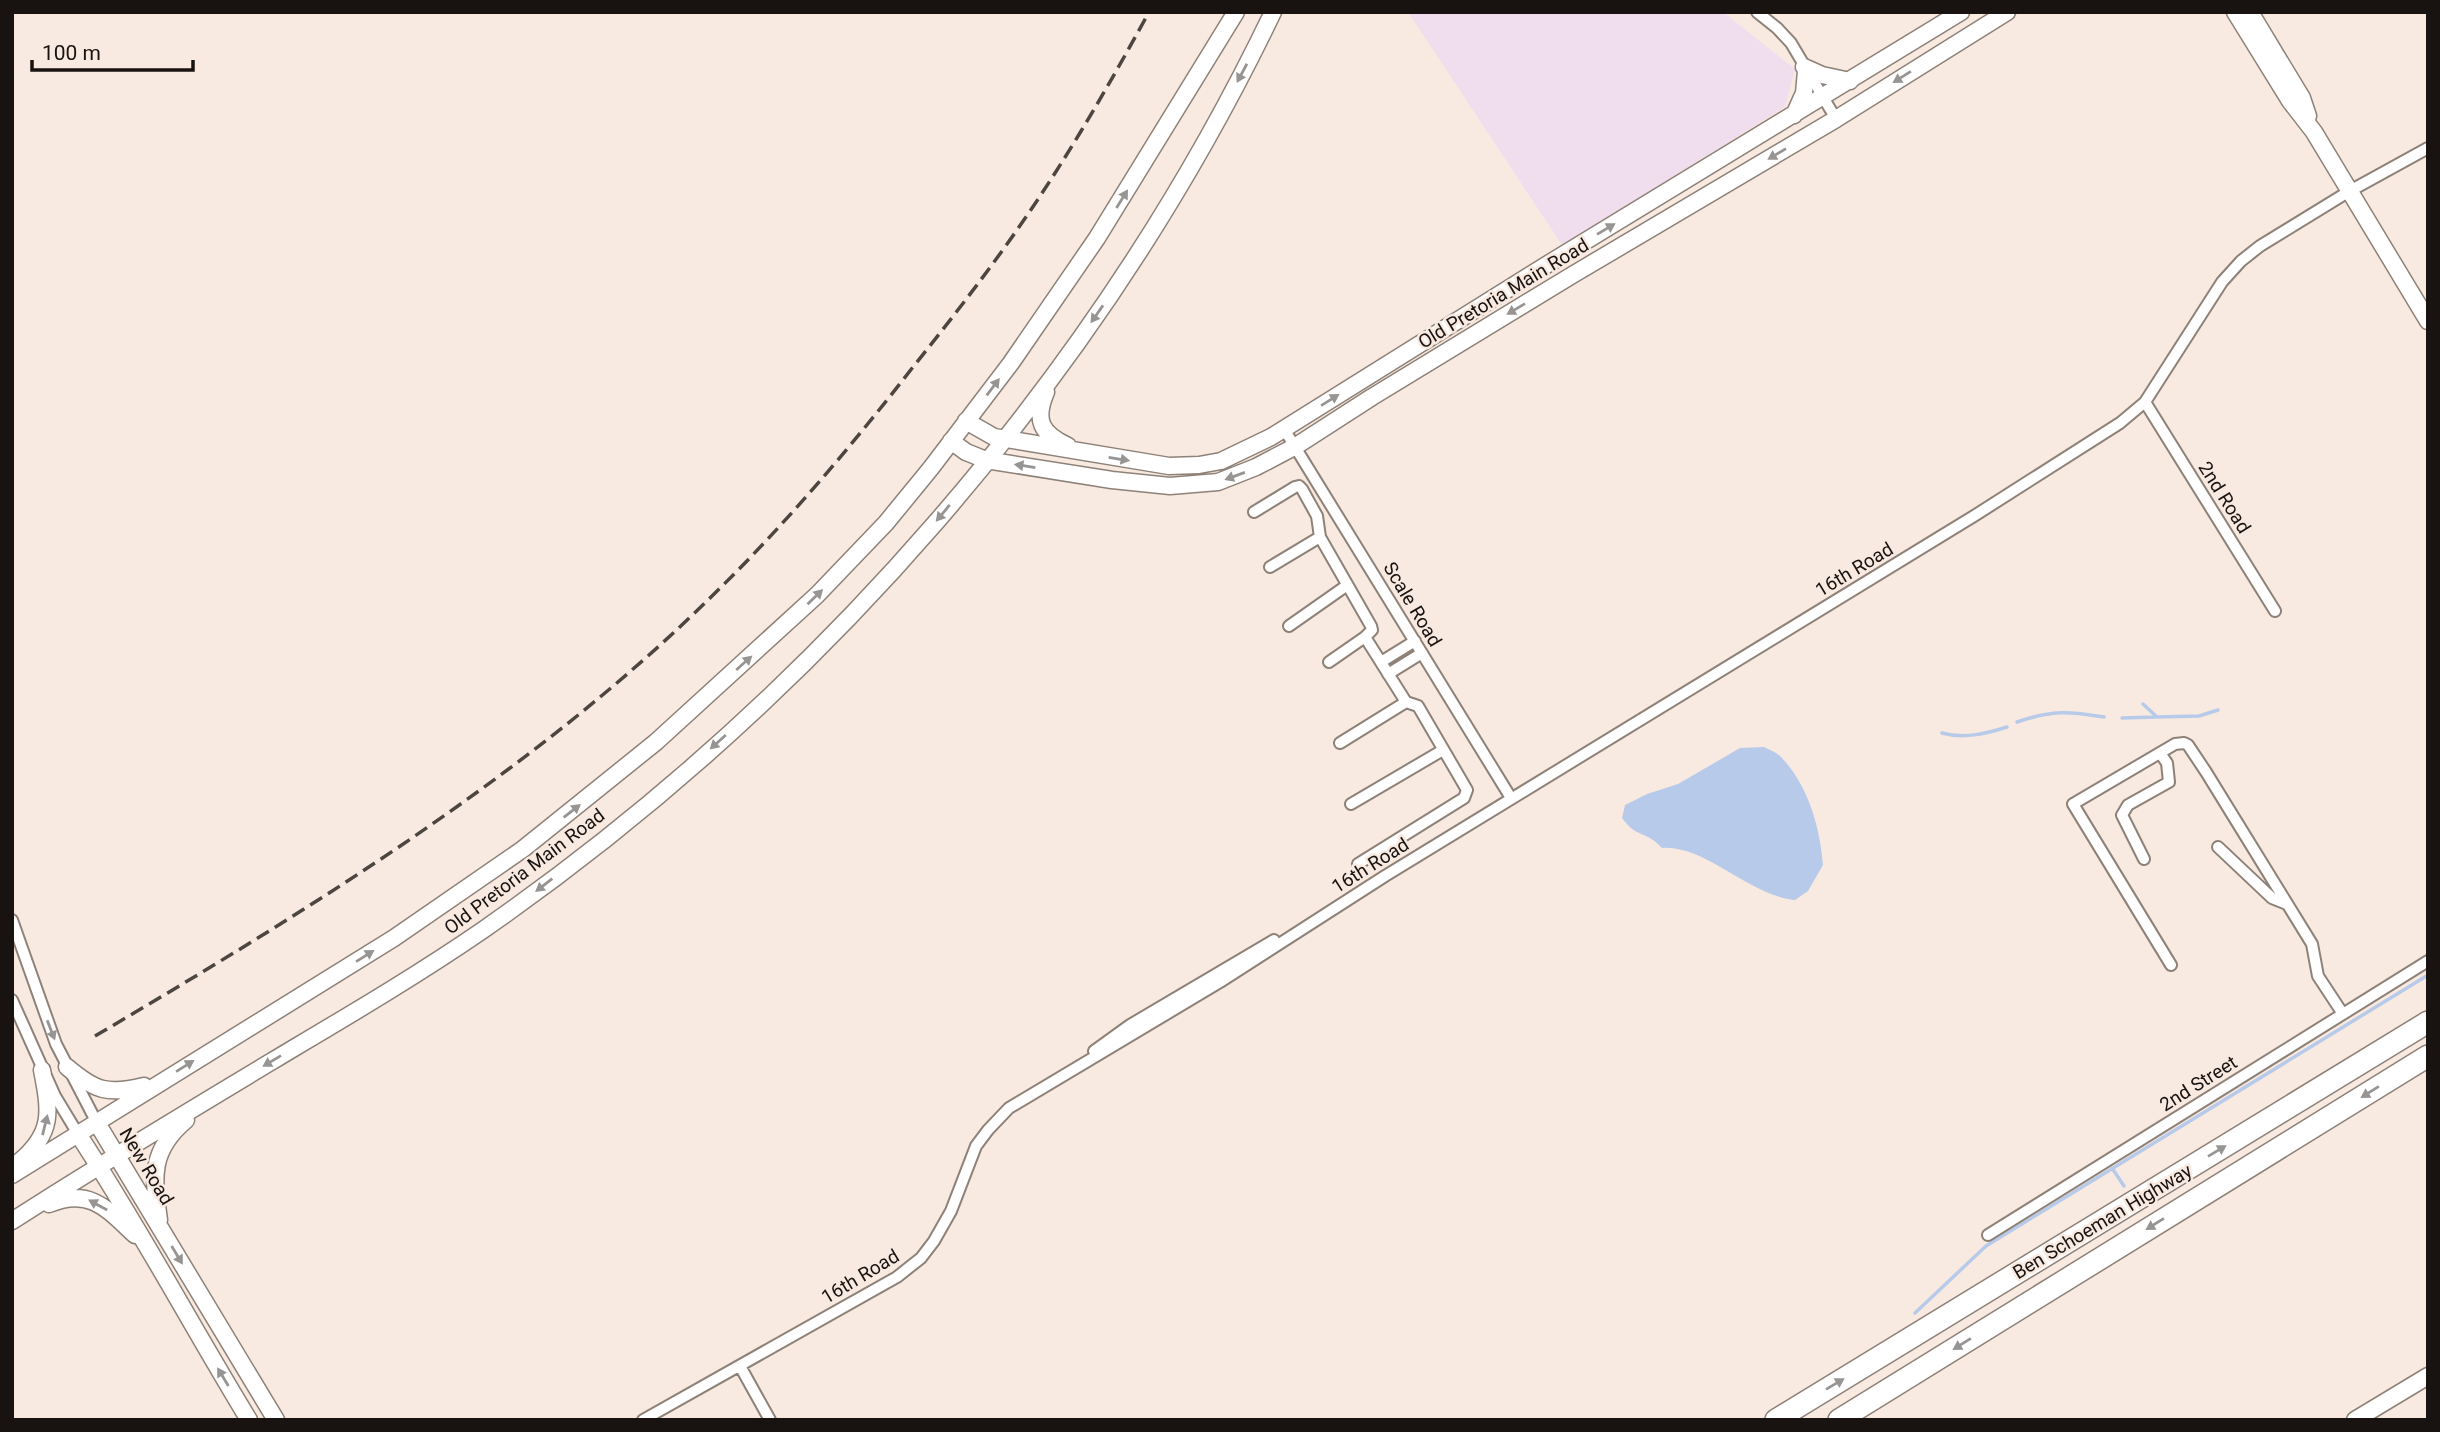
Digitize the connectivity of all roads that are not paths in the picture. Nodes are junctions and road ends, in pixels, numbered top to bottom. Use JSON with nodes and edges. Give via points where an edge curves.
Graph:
{"nodes":[{"id":1,"x":1236,"y":12,"type":"edge"},
{"id":2,"x":1273,"y":12,"type":"edge"},
{"id":3,"x":1757,"y":12,"type":"edge"},
{"id":4,"x":1961,"y":12,"type":"edge"},
{"id":5,"x":2007,"y":12,"type":"edge"},
{"id":6,"x":2235,"y":12,"type":"edge"},
{"id":7,"x":2250,"y":12,"type":"edge"},
{"id":8,"x":1805,"y":69,"type":"junction"},
{"id":9,"x":1850,"y":81,"type":"junction"},
{"id":10,"x":1824,"y":97,"type":"junction"},
{"id":11,"x":1794,"y":115,"type":"junction"},
{"id":12,"x":1836,"y":119,"type":"junction"},
{"id":13,"x":2314,"y":132,"type":"junction"},
{"id":14,"x":2428,"y":148,"type":"edge"},
{"id":15,"x":2348,"y":192,"type":"junction"},
{"id":16,"x":2428,"y":320,"type":"edge"},
{"id":17,"x":1066,"y":360,"type":"junction"},
{"id":18,"x":2145,"y":402,"type":"junction"},
{"id":19,"x":966,"y":421,"type":"junction"},
{"id":20,"x":1284,"y":429,"type":"junction"},
{"id":21,"x":1004,"y":439,"type":"junction"},
{"id":22,"x":951,"y":441,"type":"junction"},
{"id":23,"x":1296,"y":446,"type":"junction"},
{"id":24,"x":1086,"y":454,"type":"junction"},
{"id":25,"x":986,"y":460,"type":"junction"},
{"id":26,"x":1254,"y":512,"type":"dead end"},
{"id":27,"x":1320,"y":537,"type":"junction"},
{"id":28,"x":1270,"y":567,"type":"dead end"},
{"id":29,"x":1346,"y":586,"type":"junction"},
{"id":30,"x":2275,"y":611,"type":"dead end"},
{"id":31,"x":1289,"y":626,"type":"dead end"},
{"id":32,"x":1365,"y":638,"type":"junction"},
{"id":33,"x":1415,"y":641,"type":"junction"},
{"id":34,"x":1422,"y":653,"type":"junction"},
{"id":35,"x":1329,"y":662,"type":"dead end"},
{"id":36,"x":1381,"y":662,"type":"junction"},
{"id":37,"x":1388,"y":674,"type":"junction"},
{"id":38,"x":1406,"y":702,"type":"junction"},
{"id":39,"x":1340,"y":743,"type":"dead end"},
{"id":40,"x":1443,"y":750,"type":"junction"},
{"id":41,"x":2160,"y":752,"type":"junction"},
{"id":42,"x":1510,"y":798,"type":"junction"},
{"id":43,"x":1351,"y":804,"type":"dead end"},
{"id":44,"x":2218,"y":847,"type":"dead end"},
{"id":45,"x":2144,"y":859,"type":"dead end"},
{"id":46,"x":1357,"y":863,"type":"dead end"},
{"id":47,"x":2287,"y":904,"type":"junction"},
{"id":48,"x":12,"y":920,"type":"edge"},
{"id":49,"x":2428,"y":961,"type":"edge"},
{"id":50,"x":2171,"y":965,"type":"dead end"},
{"id":51,"x":12,"y":1000,"type":"edge"},
{"id":52,"x":2343,"y":1014,"type":"junction"},
{"id":53,"x":2428,"y":1022,"type":"edge"},
{"id":54,"x":2428,"y":1056,"type":"edge"},
{"id":55,"x":67,"y":1067,"type":"junction"},
{"id":56,"x":42,"y":1070,"type":"junction"},
{"id":57,"x":157,"y":1083,"type":"junction"},
{"id":58,"x":220,"y":1092,"type":"junction"},
{"id":59,"x":97,"y":1123,"type":"junction"},
{"id":60,"x":78,"y":1134,"type":"junction"},
{"id":61,"x":115,"y":1154,"type":"junction"},
{"id":62,"x":98,"y":1165,"type":"junction"},
{"id":63,"x":12,"y":1168,"type":"edge"},
{"id":64,"x":12,"y":1175,"type":"edge"},
{"id":65,"x":12,"y":1221,"type":"edge"},
{"id":66,"x":160,"y":1226,"type":"junction"},
{"id":67,"x":1987,"y":1235,"type":"dead end"},
{"id":68,"x":149,"y":1249,"type":"junction"},
{"id":69,"x":740,"y":1366,"type":"junction"},
{"id":70,"x":2428,"y":1376,"type":"edge"},
{"id":71,"x":249,"y":1420,"type":"edge"},
{"id":72,"x":276,"y":1420,"type":"edge"},
{"id":73,"x":643,"y":1420,"type":"edge"},
{"id":74,"x":771,"y":1420,"type":"edge"},
{"id":75,"x":1776,"y":1420,"type":"edge"},
{"id":76,"x":1839,"y":1420,"type":"edge"},
{"id":77,"x":2355,"y":1420,"type":"edge"}],
"edges":[{"from":19,"to":1,"type":"main road","name":"Old Pretoria Main Road","one_way":true,"via":[[1084,257]]},
{"from":2,"to":17,"type":"main road","name":"Old Pretoria Main Road","one_way":true,"via":[[1185,177]]},
{"from":3,"to":8,"type":"street","via":[[1783,34]]},
{"from":4,"to":9,"type":"main road","name":"Old Pretoria Main Road"},
{"from":5,"to":12,"type":"main road","name":"Old Pretoria Main Road","one_way":true},
{"from":6,"to":13,"type":"main road","via":[[2290,102]]},
{"from":7,"to":13,"type":"main road","via":[[2302,98]]},
{"from":8,"to":9,"type":"main road"},
{"from":8,"to":10,"type":"street"},
{"from":8,"to":11,"type":"main road","via":[[1804,93]]},
{"from":9,"to":10,"type":"main road","name":"Old Pretoria Main Road"},
{"from":10,"to":11,"type":"main road","name":"Old Pretoria Main Road"},
{"from":10,"to":12,"type":"street"},
{"from":20,"to":11,"type":"main road","name":"Old Pretoria Main Road","one_way":true},
{"from":12,"to":23,"type":"main road","name":"Old Pretoria Main Road","one_way":true},
{"from":13,"to":15,"type":"main road"},
{"from":14,"to":15,"type":"street","name":"16th Road"},
{"from":15,"to":16,"type":"main road"},
{"from":15,"to":18,"type":"street","name":"16th Road","via":[[2241,261],[2222,282]]},
{"from":17,"to":21,"type":"main road","name":"Old Pretoria Main Road"},
{"from":17,"to":24,"type":"main road","via":[[1043,400],[1041,423],[1053,439]]},
{"from":18,"to":30,"type":"street","name":"2nd Road"},
{"from":18,"to":42,"type":"street","name":"16th Road","via":[[2120,423],[1974,516]]},
{"from":19,"to":21,"type":"main road","name":"Old Pretoria Main Road"},
{"from":19,"to":22,"type":"main road","name":"Old Pretoria Main Road"},
{"from":20,"to":23,"type":"street","name":"Scale Road"},
{"from":24,"to":20,"type":"main road","name":"Old Pretoria Main Road","one_way":true,"via":[[1162,465],[1199,465],[1239,454]]},
{"from":21,"to":24,"type":"main road","name":"Old Pretoria Main Road"},
{"from":21,"to":25,"type":"main road","name":"Old Pretoria Main Road"},
{"from":22,"to":25,"type":"main road","name":"Old Pretoria Main Road"},
{"from":57,"to":22,"type":"main road","name":"Old Pretoria Main Road","one_way":true,"via":[[394,938],[586,801],[817,595],[886,523]]},
{"from":23,"to":25,"type":"main road","name":"Old Pretoria Main Road","one_way":true,"via":[[1229,478],[1178,486]]},
{"from":23,"to":33,"type":"street","name":"Scale Road"},
{"from":25,"to":58,"type":"main road","name":"Old Pretoria Main Road","one_way":true,"via":[[839,627],[638,811],[459,946]]},
{"from":26,"to":27,"type":"street","via":[[1299,486],[1317,516]]},
{"from":27,"to":28,"type":"street"},
{"from":27,"to":29,"type":"street"},
{"from":29,"to":31,"type":"street"},
{"from":29,"to":32,"type":"street","via":[[1371,626]]},
{"from":32,"to":35,"type":"street"},
{"from":32,"to":36,"type":"street"},
{"from":33,"to":34,"type":"street","name":"Scale Road"},
{"from":33,"to":36,"type":"street"},
{"from":34,"to":37,"type":"street"},
{"from":34,"to":42,"type":"street","name":"Scale Road"},
{"from":36,"to":37,"type":"street"},
{"from":37,"to":38,"type":"street"},
{"from":38,"to":39,"type":"street"},
{"from":38,"to":40,"type":"street","via":[[1418,706]]},
{"from":40,"to":43,"type":"street"},
{"from":40,"to":46,"type":"street","via":[[1466,795]]},
{"from":41,"to":45,"type":"street","via":[[2167,763],[2169,782],[2128,805],[2122,815]]},
{"from":41,"to":47,"type":"street","via":[[2175,744],[2188,745]]},
{"from":41,"to":50,"type":"street","via":[[2073,804]]},
{"from":42,"to":69,"type":"street","name":"16th Road","via":[[1322,915],[1130,1025],[1009,1108],[968,1162],[944,1225],[921,1258],[897,1277]]},
{"from":44,"to":47,"type":"street","via":[[2272,898]]},
{"from":47,"to":52,"type":"street","via":[[2312,944],[2318,976]]},
{"from":48,"to":55,"type":"street","name":"New Road","one_way":true},
{"from":49,"to":52,"type":"street","name":"2nd Street"},
{"from":51,"to":56,"type":"street"},
{"from":52,"to":67,"type":"street","name":"2nd Street"},
{"from":75,"to":53,"type":"highway","name":"Ben Schoeman Highway","one_way":true},
{"from":54,"to":76,"type":"highway","name":"Ben Schoeman Highway","one_way":true},
{"from":55,"to":57,"type":"main road","via":[[106,1091]]},
{"from":55,"to":59,"type":"street","name":"New Road"},
{"from":56,"to":60,"type":"street"},
{"from":63,"to":56,"type":"main road","one_way":true,"via":[[38,1143],[46,1127]]},
{"from":57,"to":59,"type":"main road","name":"Old Pretoria Main Road"},
{"from":58,"to":61,"type":"main road","name":"Old Pretoria Main Road"},
{"from":58,"to":66,"type":"main road","via":[[181,1124],[161,1150],[154,1183]]},
{"from":59,"to":60,"type":"main road","name":"Old Pretoria Main Road"},
{"from":59,"to":61,"type":"main road","name":"New Road"},
{"from":60,"to":62,"type":"main road"},
{"from":60,"to":64,"type":"main road","name":"Old Pretoria Main Road"},
{"from":61,"to":62,"type":"main road","name":"Old Pretoria Main Road"},
{"from":61,"to":66,"type":"main road","name":"New Road"},
{"from":62,"to":65,"type":"main road","name":"Old Pretoria Main Road"},
{"from":62,"to":68,"type":"main road"},
{"from":68,"to":65,"type":"main road","one_way":true,"via":[[97,1202],[82,1198],[59,1201]]},
{"from":66,"to":72,"type":"main road","name":"New Road","one_way":true},
{"from":71,"to":68,"type":"main road","one_way":true},
{"from":69,"to":73,"type":"street","name":"16th Road"},
{"from":69,"to":74,"type":"street"},
{"from":70,"to":77,"type":"main road"}]}
